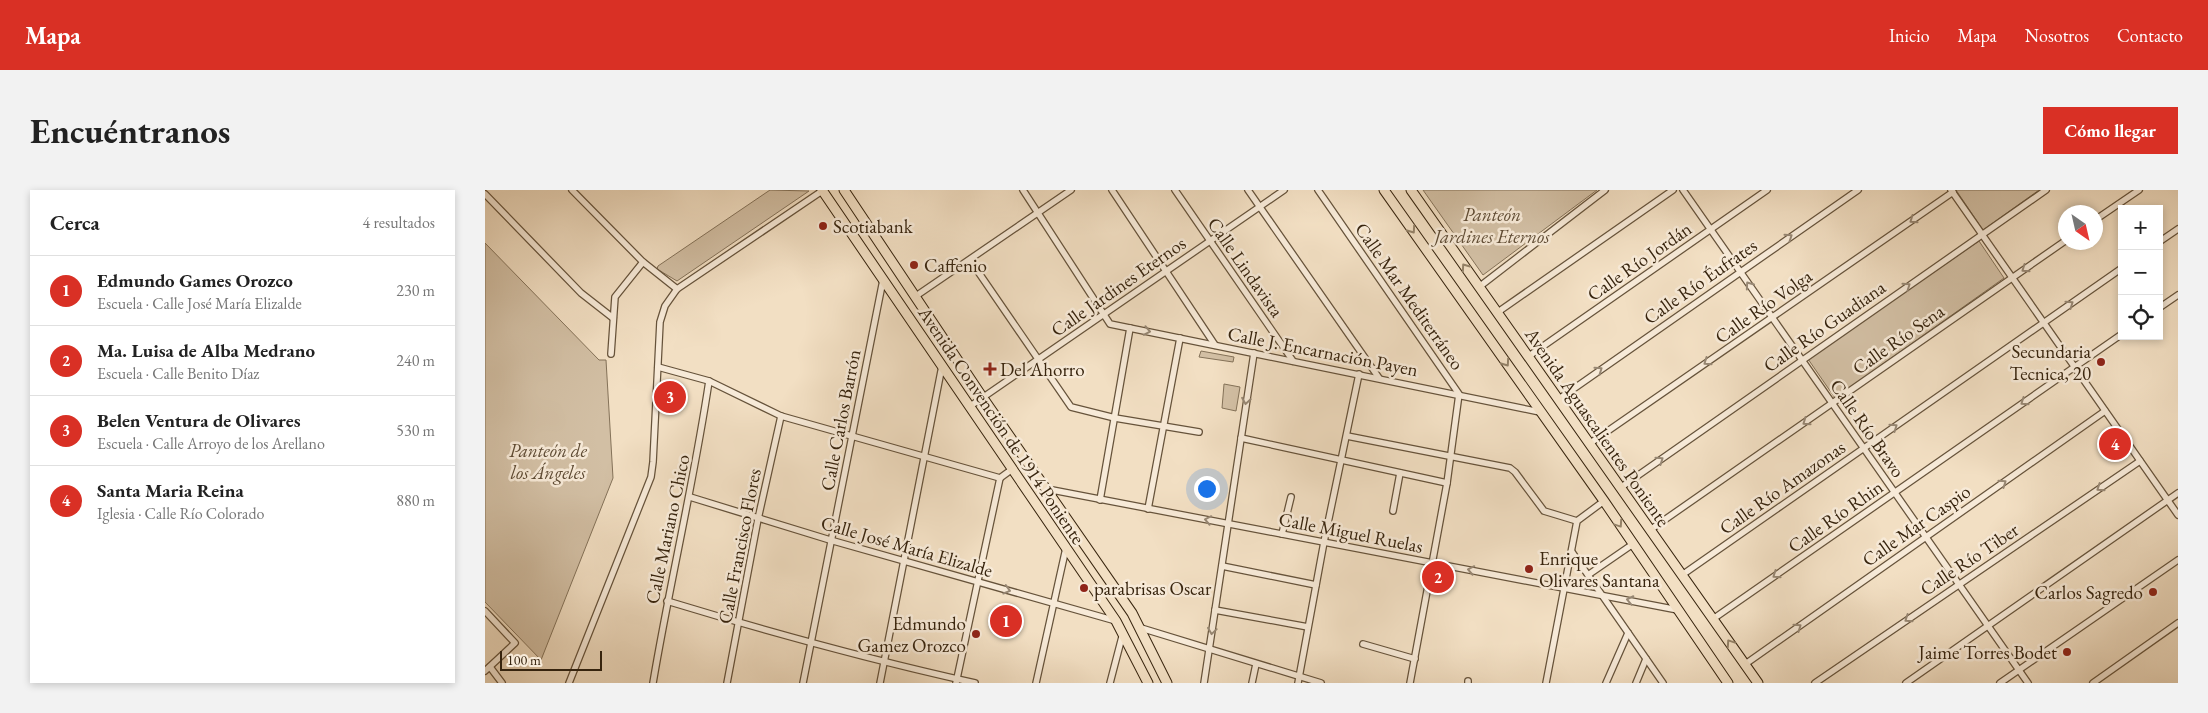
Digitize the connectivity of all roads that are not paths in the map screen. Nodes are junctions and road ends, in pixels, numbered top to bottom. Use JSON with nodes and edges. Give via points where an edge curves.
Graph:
{"nodes":[{"id":1,"x":572,"y":190,"type":"edge"},
{"id":2,"x":822,"y":190,"type":"edge"},
{"id":3,"x":844,"y":190,"type":"edge"},
{"id":4,"x":1023,"y":190,"type":"edge"},
{"id":5,"x":1071,"y":190,"type":"edge"},
{"id":6,"x":1112,"y":190,"type":"edge"},
{"id":7,"x":1175,"y":190,"type":"edge"},
{"id":8,"x":1248,"y":190,"type":"edge"},
{"id":9,"x":1284,"y":190,"type":"edge"},
{"id":10,"x":1319,"y":190,"type":"edge"},
{"id":11,"x":1384,"y":190,"type":"edge"},
{"id":12,"x":1411,"y":190,"type":"edge"},
{"id":13,"x":1605,"y":190,"type":"edge"},
{"id":14,"x":1673,"y":190,"type":"edge"},
{"id":15,"x":1683,"y":190,"type":"edge"},
{"id":16,"x":1767,"y":190,"type":"edge"},
{"id":17,"x":1859,"y":190,"type":"edge"},
{"id":18,"x":2046,"y":190,"type":"edge"},
{"id":19,"x":2139,"y":190,"type":"edge"},
{"id":20,"x":1952,"y":191,"type":"edge"},
{"id":21,"x":485,"y":194,"type":"edge"},
{"id":22,"x":1260,"y":207,"type":"junction"},
{"id":23,"x":1039,"y":212,"type":"junction"},
{"id":24,"x":2103,"y":215,"type":"edge"},
{"id":25,"x":1710,"y":229,"type":"junction"},
{"id":26,"x":2178,"y":229,"type":"edge"},
{"id":27,"x":1982,"y":234,"type":"junction"},
{"id":28,"x":2163,"y":239,"type":"edge"},
{"id":29,"x":1211,"y":241,"type":"junction"},
{"id":30,"x":2058,"y":246,"type":"edge"},
{"id":31,"x":969,"y":260,"type":"junction"},
{"id":32,"x":643,"y":262,"type":"junction"},
{"id":33,"x":1167,"y":271,"type":"junction"},
{"id":34,"x":1739,"y":271,"type":"junction"},
{"id":35,"x":2118,"y":271,"type":"edge"},
{"id":36,"x":2013,"y":278,"type":"junction"},
{"id":37,"x":883,"y":280,"type":"junction"},
{"id":38,"x":1479,"y":287,"type":"junction"},
{"id":39,"x":677,"y":289,"type":"junction"},
{"id":40,"x":2178,"y":295,"type":"edge"},
{"id":41,"x":916,"y":296,"type":"junction"},
{"id":42,"x":2163,"y":305,"type":"edge"},
{"id":43,"x":1498,"y":312,"type":"junction"},
{"id":44,"x":1104,"y":315,"type":"junction"},
{"id":45,"x":613,"y":318,"type":"junction"},
{"id":46,"x":1772,"y":318,"type":"junction"},
{"id":47,"x":2044,"y":323,"type":"junction"},
{"id":48,"x":1130,"y":328,"type":"junction"},
{"id":49,"x":2118,"y":337,"type":"edge"},
{"id":50,"x":1180,"y":338,"type":"junction"},
{"id":51,"x":1215,"y":345,"type":"junction"},
{"id":52,"x":1254,"y":353,"type":"junction"},
{"id":53,"x":611,"y":354,"type":"dead end"},
{"id":54,"x":1529,"y":356,"type":"junction"},
{"id":55,"x":1039,"y":359,"type":"junction"},
{"id":56,"x":1801,"y":360,"type":"junction"},
{"id":57,"x":1293,"y":361,"type":"junction"},
{"id":58,"x":942,"y":366,"type":"junction"},
{"id":59,"x":658,"y":367,"type":"junction"},
{"id":60,"x":2075,"y":367,"type":"junction"},
{"id":61,"x":1359,"y":374,"type":"junction"},
{"id":62,"x":1379,"y":378,"type":"junction"},
{"id":63,"x":709,"y":381,"type":"junction"},
{"id":64,"x":1459,"y":394,"type":"junction"},
{"id":65,"x":983,"y":398,"type":"junction"},
{"id":66,"x":1559,"y":398,"type":"junction"},
{"id":67,"x":1832,"y":403,"type":"junction"},
{"id":68,"x":969,"y":407,"type":"junction"},
{"id":69,"x":2105,"y":411,"type":"junction"},
{"id":70,"x":1540,"y":412,"type":"junction"},
{"id":71,"x":781,"y":416,"type":"junction"},
{"id":72,"x":1115,"y":418,"type":"junction"},
{"id":73,"x":1163,"y":426,"type":"junction"},
{"id":74,"x":1199,"y":432,"type":"dead end"},
{"id":75,"x":852,"y":436,"type":"junction"},
{"id":76,"x":1347,"y":436,"type":"junction"},
{"id":77,"x":1241,"y":438,"type":"junction"},
{"id":78,"x":1589,"y":444,"type":"junction"},
{"id":79,"x":1864,"y":448,"type":"junction"},
{"id":80,"x":923,"y":456,"type":"junction"},
{"id":81,"x":1452,"y":456,"type":"junction"},
{"id":82,"x":1342,"y":460,"type":"junction"},
{"id":83,"x":2140,"y":461,"type":"junction"},
{"id":84,"x":1011,"y":470,"type":"junction"},
{"id":85,"x":1400,"y":472,"type":"junction"},
{"id":86,"x":1000,"y":478,"type":"junction"},
{"id":87,"x":1447,"y":483,"type":"junction"},
{"id":88,"x":1620,"y":488,"type":"junction"},
{"id":89,"x":1047,"y":489,"type":"junction"},
{"id":90,"x":1895,"y":492,"type":"junction"},
{"id":91,"x":2178,"y":493,"type":"edge"},
{"id":92,"x":690,"y":497,"type":"junction"},
{"id":93,"x":1291,"y":497,"type":"dead end"},
{"id":94,"x":1100,"y":500,"type":"junction"},
{"id":95,"x":2168,"y":500,"type":"junction"},
{"id":96,"x":1604,"y":502,"type":"junction"},
{"id":97,"x":1149,"y":509,"type":"junction"},
{"id":98,"x":1393,"y":511,"type":"dead end"},
{"id":99,"x":2178,"y":515,"type":"edge"},
{"id":100,"x":758,"y":519,"type":"junction"},
{"id":101,"x":1577,"y":521,"type":"junction"},
{"id":102,"x":1228,"y":524,"type":"junction"},
{"id":103,"x":1650,"y":530,"type":"junction"},
{"id":104,"x":1282,"y":534,"type":"junction"},
{"id":105,"x":1926,"y":537,"type":"junction"},
{"id":106,"x":830,"y":540,"type":"junction"},
{"id":107,"x":1324,"y":542,"type":"junction"},
{"id":108,"x":1633,"y":544,"type":"junction"},
{"id":109,"x":1066,"y":548,"type":"junction"},
{"id":110,"x":1572,"y":552,"type":"junction"},
{"id":111,"x":2178,"y":560,"type":"edge"},
{"id":112,"x":903,"y":561,"type":"junction"},
{"id":113,"x":1433,"y":563,"type":"junction"},
{"id":114,"x":1222,"y":566,"type":"junction"},
{"id":115,"x":1588,"y":575,"type":"junction"},
{"id":116,"x":1682,"y":575,"type":"junction"},
{"id":117,"x":978,"y":582,"type":"junction"},
{"id":118,"x":1959,"y":584,"type":"junction"},
{"id":119,"x":1316,"y":586,"type":"junction"},
{"id":120,"x":1565,"y":588,"type":"junction"},
{"id":121,"x":1601,"y":594,"type":"junction"},
{"id":122,"x":667,"y":601,"type":"junction"},
{"id":123,"x":1054,"y":604,"type":"junction"},
{"id":124,"x":485,"y":610,"type":"edge"},
{"id":125,"x":1215,"y":610,"type":"junction"},
{"id":126,"x":1678,"y":610,"type":"junction"},
{"id":127,"x":1713,"y":619,"type":"junction"},
{"id":128,"x":1116,"y":621,"type":"junction"},
{"id":129,"x":739,"y":623,"type":"junction"},
{"id":130,"x":2178,"y":623,"type":"edge"},
{"id":131,"x":1988,"y":626,"type":"junction"},
{"id":132,"x":1308,"y":627,"type":"junction"},
{"id":133,"x":1141,"y":628,"type":"junction"},
{"id":134,"x":1123,"y":633,"type":"junction"},
{"id":135,"x":1628,"y":633,"type":"junction"},
{"id":136,"x":811,"y":642,"type":"junction"},
{"id":137,"x":1363,"y":644,"type":"dead end"},
{"id":138,"x":1209,"y":650,"type":"junction"},
{"id":139,"x":1415,"y":659,"type":"junction"},
{"id":140,"x":1646,"y":659,"type":"junction"},
{"id":141,"x":885,"y":662,"type":"junction"},
{"id":142,"x":1256,"y":664,"type":"junction"},
{"id":143,"x":1744,"y":665,"type":"junction"},
{"id":144,"x":488,"y":669,"type":"edge"},
{"id":145,"x":2019,"y":670,"type":"junction"},
{"id":146,"x":1298,"y":680,"type":"edge"},
{"id":147,"x":957,"y":681,"type":"edge"},
{"id":148,"x":1724,"y":682,"type":"edge"},
{"id":149,"x":502,"y":683,"type":"edge"},
{"id":150,"x":571,"y":683,"type":"edge"},
{"id":151,"x":653,"y":683,"type":"edge"},
{"id":152,"x":727,"y":683,"type":"edge"},
{"id":153,"x":803,"y":683,"type":"edge"},
{"id":154,"x":881,"y":683,"type":"edge"},
{"id":155,"x":975,"y":683,"type":"edge"},
{"id":156,"x":1036,"y":683,"type":"edge"},
{"id":157,"x":1110,"y":683,"type":"edge"},
{"id":158,"x":1148,"y":683,"type":"edge"},
{"id":159,"x":1167,"y":683,"type":"edge"},
{"id":160,"x":1204,"y":683,"type":"edge"},
{"id":161,"x":1252,"y":683,"type":"edge"},
{"id":162,"x":1321,"y":683,"type":"edge"},
{"id":163,"x":1410,"y":683,"type":"edge"},
{"id":164,"x":1546,"y":683,"type":"edge"},
{"id":165,"x":1606,"y":683,"type":"edge"},
{"id":166,"x":1636,"y":683,"type":"edge"},
{"id":167,"x":1663,"y":683,"type":"edge"},
{"id":168,"x":1758,"y":683,"type":"edge"},
{"id":169,"x":1815,"y":683,"type":"edge"},
{"id":170,"x":1906,"y":683,"type":"edge"},
{"id":171,"x":2000,"y":683,"type":"edge"},
{"id":172,"x":2028,"y":683,"type":"edge"},
{"id":173,"x":2093,"y":683,"type":"edge"}],
"edges":[{"from":1,"to":32,"type":"street"},
{"from":2,"to":37,"type":"main road","name":"Avenida Convención de 1914 Poniente"},
{"from":2,"to":39,"type":"street"},
{"from":3,"to":41,"type":"main road","name":"Avenida Convención de 1914 Poniente"},
{"from":4,"to":23,"type":"street"},
{"from":5,"to":23,"type":"street"},
{"from":6,"to":33,"type":"street"},
{"from":7,"to":29,"type":"street","name":"Calle Lindavista"},
{"from":8,"to":22,"type":"street"},
{"from":9,"to":22,"type":"street","name":"Calle Jardines Eternos"},
{"from":10,"to":64,"type":"street","name":"Calle Mar Mediterráneo"},
{"from":11,"to":70,"type":"main road","name":"Avenida Aguascalientes Poniente","one_way":true},
{"from":38,"to":12,"type":"main road","name":"Avenida Aguascalientes Poniente","one_way":true},
{"from":13,"to":38,"type":"street"},
{"from":14,"to":43,"type":"street"},
{"from":15,"to":25,"type":"street","name":"Calle Río Bravo"},
{"from":16,"to":25,"type":"street","name":"Calle Río Jordán"},
{"from":34,"to":17,"type":"street","name":"Calle Río Éufrates","one_way":true},
{"from":18,"to":27,"type":"street","name":"Calle Río Guadiana"},
{"from":19,"to":24,"type":"street"},
{"from":20,"to":27,"type":"street"},
{"from":20,"to":46,"type":"street","name":"Calle Río Volga","one_way":true},
{"from":21,"to":45,"type":"street","via":[[581,293]]},
{"from":22,"to":29,"type":"street","name":"Calle Jardines Eternos"},
{"from":22,"to":62,"type":"street"},
{"from":23,"to":31,"type":"street"},
{"from":23,"to":44,"type":"street"},
{"from":25,"to":34,"type":"street","name":"Calle Río Bravo"},
{"from":25,"to":54,"type":"street","name":"Calle Río Jordán"},
{"from":26,"to":28,"type":"street"},
{"from":27,"to":36,"type":"street"},
{"from":56,"to":27,"type":"street","name":"Calle Río Guadiana","one_way":true},
{"from":29,"to":33,"type":"street","name":"Calle Jardines Eternos"},
{"from":29,"to":57,"type":"street","name":"Calle Lindavista"},
{"from":30,"to":36,"type":"street","name":"Calle Río Sena","one_way":true},
{"from":31,"to":41,"type":"street"},
{"from":31,"to":55,"type":"street"},
{"from":32,"to":39,"type":"street"},
{"from":32,"to":45,"type":"street","via":[[615,297]]},
{"from":33,"to":44,"type":"street","name":"Calle Jardines Eternos"},
{"from":33,"to":51,"type":"street"},
{"from":46,"to":34,"type":"street","name":"Calle Río Bravo","one_way":true},
{"from":66,"to":34,"type":"street","name":"Calle Río Éufrates","one_way":true},
{"from":47,"to":35,"type":"street","name":"Calle Río Amazonas","one_way":true},
{"from":36,"to":47,"type":"street"},
{"from":36,"to":67,"type":"street","name":"Calle Río Sena"},
{"from":37,"to":58,"type":"main road","name":"Avenida Convención de 1914 Poniente"},
{"from":37,"to":75,"type":"street","name":"Calle Carlos Barrón"},
{"from":38,"to":43,"type":"main road","name":"Avenida Aguascalientes Poniente"},
{"from":39,"to":59,"type":"street","via":[[662,312]]},
{"from":40,"to":42,"type":"street"},
{"from":41,"to":65,"type":"main road","name":"Avenida Convención de 1914 Poniente"},
{"from":43,"to":54,"type":"main road","name":"Avenida Aguascalientes Poniente"},
{"from":44,"to":48,"type":"street","name":"Calle J. Encarnación Payen","via":[[1110,324]]},
{"from":44,"to":55,"type":"street","name":"Calle Jardines Eternos"},
{"from":45,"to":53,"type":"street"},
{"from":46,"to":56,"type":"street","name":"Calle Río Bravo"},
{"from":46,"to":78,"type":"street","name":"Calle Río Volga","one_way":true},
{"from":47,"to":60,"type":"street"},
{"from":79,"to":47,"type":"street","name":"Calle Río Amazonas","one_way":true},
{"from":48,"to":50,"type":"street","name":"Calle J. Encarnación Payen","one_way":true},
{"from":48,"to":72,"type":"street"},
{"from":49,"to":60,"type":"street","name":"Calle Río Rhin"},
{"from":50,"to":51,"type":"street","name":"Calle J. Encarnación Payen"},
{"from":50,"to":73,"type":"street"},
{"from":51,"to":52,"type":"street","name":"Calle J. Encarnación Payen"},
{"from":52,"to":57,"type":"street","name":"Calle J. Encarnación Payen"},
{"from":52,"to":77,"type":"street","one_way":true},
{"from":54,"to":66,"type":"main road","name":"Avenida Aguascalientes Poniente"},
{"from":55,"to":65,"type":"street","name":"Calle Jardines Eternos"},
{"from":55,"to":72,"type":"street","via":[[1071,407]]},
{"from":56,"to":67,"type":"street","name":"Calle Río Bravo"},
{"from":88,"to":56,"type":"street","name":"Calle Río Guadiana","one_way":true},
{"from":57,"to":61,"type":"street","name":"Calle J. Encarnación Payen"},
{"from":58,"to":68,"type":"main road","name":"Avenida Convención de 1914 Poniente"},
{"from":58,"to":80,"type":"street"},
{"from":59,"to":63,"type":"street"},
{"from":59,"to":150,"type":"street","via":[[651,477]]},
{"from":60,"to":69,"type":"street"},
{"from":60,"to":90,"type":"street","name":"Calle Río Rhin","one_way":true},
{"from":61,"to":62,"type":"street","name":"Calle J. Encarnación Payen"},
{"from":61,"to":76,"type":"street"},
{"from":62,"to":64,"type":"street","name":"Calle J. Encarnación Payen"},
{"from":63,"to":71,"type":"street"},
{"from":63,"to":92,"type":"street","name":"Calle Mariano Chico"},
{"from":64,"to":70,"type":"street","name":"Calle J. Encarnación Payen"},
{"from":64,"to":81,"type":"street"},
{"from":65,"to":68,"type":"street","name":"Calle Jardines Eternos"},
{"from":65,"to":89,"type":"main road","name":"Avenida Convención de 1914 Poniente"},
{"from":66,"to":78,"type":"main road","name":"Avenida Aguascalientes Poniente"},
{"from":67,"to":79,"type":"street","name":"Calle Río Bravo"},
{"from":67,"to":103,"type":"street","name":"Calle Río Sena","one_way":true},
{"from":68,"to":84,"type":"main road","name":"Avenida Convención de 1914 Poniente"},
{"from":69,"to":83,"type":"street"},
{"from":105,"to":69,"type":"street","name":"Calle Mar Caspio","one_way":true},
{"from":70,"to":96,"type":"main road","name":"Avenida Aguascalientes Poniente"},
{"from":71,"to":75,"type":"street"},
{"from":71,"to":100,"type":"street","name":"Calle Francisco Flores"},
{"from":72,"to":73,"type":"street"},
{"from":72,"to":94,"type":"street"},
{"from":73,"to":74,"type":"street"},
{"from":73,"to":97,"type":"street"},
{"from":75,"to":80,"type":"street"},
{"from":75,"to":106,"type":"street","name":"Calle Carlos Barrón"},
{"from":76,"to":81,"type":"street"},
{"from":76,"to":82,"type":"street"},
{"from":77,"to":82,"type":"street"},
{"from":77,"to":102,"type":"street"},
{"from":78,"to":88,"type":"main road","name":"Avenida Aguascalientes Poniente"},
{"from":79,"to":90,"type":"street","name":"Calle Río Bravo"},
{"from":79,"to":116,"type":"street","name":"Calle Río Amazonas"},
{"from":80,"to":86,"type":"street"},
{"from":80,"to":112,"type":"street"},
{"from":81,"to":87,"type":"street"},
{"from":81,"to":101,"type":"street","via":[[1510,468],[1544,511]]},
{"from":82,"to":85,"type":"street"},
{"from":82,"to":107,"type":"street"},
{"from":83,"to":95,"type":"street"},
{"from":83,"to":118,"type":"street","name":"Calle Río Tiber","one_way":true},
{"from":84,"to":86,"type":"street"},
{"from":84,"to":109,"type":"main road","name":"Avenida Convención de 1914 Poniente"},
{"from":85,"to":87,"type":"street"},
{"from":85,"to":98,"type":"street"},
{"from":86,"to":117,"type":"street"},
{"from":87,"to":113,"type":"street"},
{"from":88,"to":103,"type":"main road","name":"Avenida Aguascalientes Poniente"},
{"from":89,"to":94,"type":"street","name":"Calle Miguel Ruelas"},
{"from":89,"to":133,"type":"main road","name":"Avenida Convención de 1914 Poniente"},
{"from":90,"to":105,"type":"street","name":"Calle Río Bravo"},
{"from":90,"to":127,"type":"street","name":"Calle Río Rhin","one_way":true},
{"from":91,"to":95,"type":"street"},
{"from":92,"to":100,"type":"street","name":"Calle José María Elizalde"},
{"from":92,"to":122,"type":"street","name":"Calle Mariano Chico"},
{"from":93,"to":104,"type":"street"},
{"from":94,"to":97,"type":"street","name":"Calle Miguel Ruelas"},
{"from":95,"to":99,"type":"street"},
{"from":95,"to":131,"type":"street"},
{"from":96,"to":101,"type":"street"},
{"from":96,"to":108,"type":"main road","name":"Avenida Aguascalientes Poniente","one_way":true},
{"from":102,"to":97,"type":"street","name":"Calle Miguel Ruelas","one_way":true},
{"from":100,"to":106,"type":"street","name":"Calle José María Elizalde"},
{"from":100,"to":129,"type":"street","name":"Calle Francisco Flores"},
{"from":101,"to":110,"type":"street"},
{"from":102,"to":104,"type":"street","name":"Calle Miguel Ruelas"},
{"from":102,"to":114,"type":"street"},
{"from":103,"to":116,"type":"main road","name":"Avenida Aguascalientes Poniente"},
{"from":104,"to":107,"type":"street","name":"Calle Miguel Ruelas"},
{"from":105,"to":118,"type":"street","name":"Calle Río Bravo"},
{"from":143,"to":105,"type":"street","name":"Calle Mar Caspio","one_way":true},
{"from":106,"to":112,"type":"street","name":"Calle José María Elizalde"},
{"from":106,"to":136,"type":"street","name":"Calle Carlos Barrón"},
{"from":107,"to":113,"type":"street","name":"Calle Miguel Ruelas"},
{"from":107,"to":119,"type":"street"},
{"from":108,"to":115,"type":"street"},
{"from":108,"to":126,"type":"main road","name":"Avenida Aguascalientes Poniente"},
{"from":109,"to":123,"type":"street"},
{"from":109,"to":128,"type":"main road","name":"Avenida Convención de 1914 Poniente"},
{"from":110,"to":115,"type":"street"},
{"from":110,"to":120,"type":"street"},
{"from":111,"to":145,"type":"street"},
{"from":112,"to":117,"type":"street","name":"Calle José María Elizalde"},
{"from":112,"to":141,"type":"street"},
{"from":120,"to":113,"type":"street","name":"Calle Miguel Ruelas","one_way":true},
{"from":113,"to":139,"type":"street"},
{"from":114,"to":119,"type":"street"},
{"from":114,"to":125,"type":"street"},
{"from":115,"to":121,"type":"street"},
{"from":116,"to":127,"type":"main road","name":"Avenida Aguascalientes Poniente"},
{"from":117,"to":123,"type":"street","name":"Calle José María Elizalde","one_way":true},
{"from":117,"to":147,"type":"street"},
{"from":118,"to":131,"type":"street","name":"Calle Río Bravo"},
{"from":118,"to":169,"type":"street","name":"Calle Río Tiber","one_way":true},
{"from":119,"to":132,"type":"street"},
{"from":120,"to":121,"type":"street","name":"Calle Miguel Ruelas"},
{"from":120,"to":164,"type":"street"},
{"from":126,"to":121,"type":"street","name":"Calle Miguel Ruelas","one_way":true},
{"from":121,"to":135,"type":"street"},
{"from":122,"to":129,"type":"street"},
{"from":122,"to":151,"type":"street","name":"Calle Mariano Chico"},
{"from":123,"to":128,"type":"street","name":"Calle José María Elizalde"},
{"from":123,"to":156,"type":"street"},
{"from":124,"to":144,"type":"street","via":[[515,643]]},
{"from":125,"to":132,"type":"street"},
{"from":125,"to":138,"type":"street","one_way":true},
{"from":126,"to":148,"type":"main road","name":"Avenida Aguascalientes Poniente"},
{"from":143,"to":127,"type":"main road","name":"Avenida Aguascalientes Poniente","one_way":true},
{"from":128,"to":134,"type":"main road","name":"Avenida Convención de 1914 Poniente"},
{"from":129,"to":136,"type":"street"},
{"from":129,"to":152,"type":"street","name":"Calle Francisco Flores"},
{"from":130,"to":173,"type":"street"},
{"from":131,"to":145,"type":"street","name":"Calle Río Bravo"},
{"from":131,"to":170,"type":"street"},
{"from":132,"to":146,"type":"street"},
{"from":133,"to":138,"type":"street"},
{"from":133,"to":159,"type":"main road","name":"Avenida Convención de 1914 Poniente"},
{"from":134,"to":157,"type":"street"},
{"from":134,"to":158,"type":"main road","name":"Avenida Convención de 1914 Poniente"},
{"from":135,"to":140,"type":"street"},
{"from":135,"to":165,"type":"street"},
{"from":136,"to":141,"type":"street"},
{"from":136,"to":153,"type":"street","name":"Calle Carlos Barrón"},
{"from":137,"to":139,"type":"street"},
{"from":138,"to":142,"type":"street"},
{"from":138,"to":160,"type":"street"},
{"from":139,"to":163,"type":"street"},
{"from":140,"to":166,"type":"street"},
{"from":140,"to":167,"type":"street"},
{"from":141,"to":147,"type":"street"},
{"from":141,"to":154,"type":"street"},
{"from":142,"to":146,"type":"street"},
{"from":142,"to":161,"type":"street"},
{"from":143,"to":168,"type":"main road","name":"Avenida Aguascalientes Poniente"},
{"from":144,"to":149,"type":"street"},
{"from":145,"to":171,"type":"street"},
{"from":145,"to":172,"type":"street","name":"Calle Río Bravo"},
{"from":146,"to":162,"type":"street"},
{"from":147,"to":155,"type":"street"}]}
